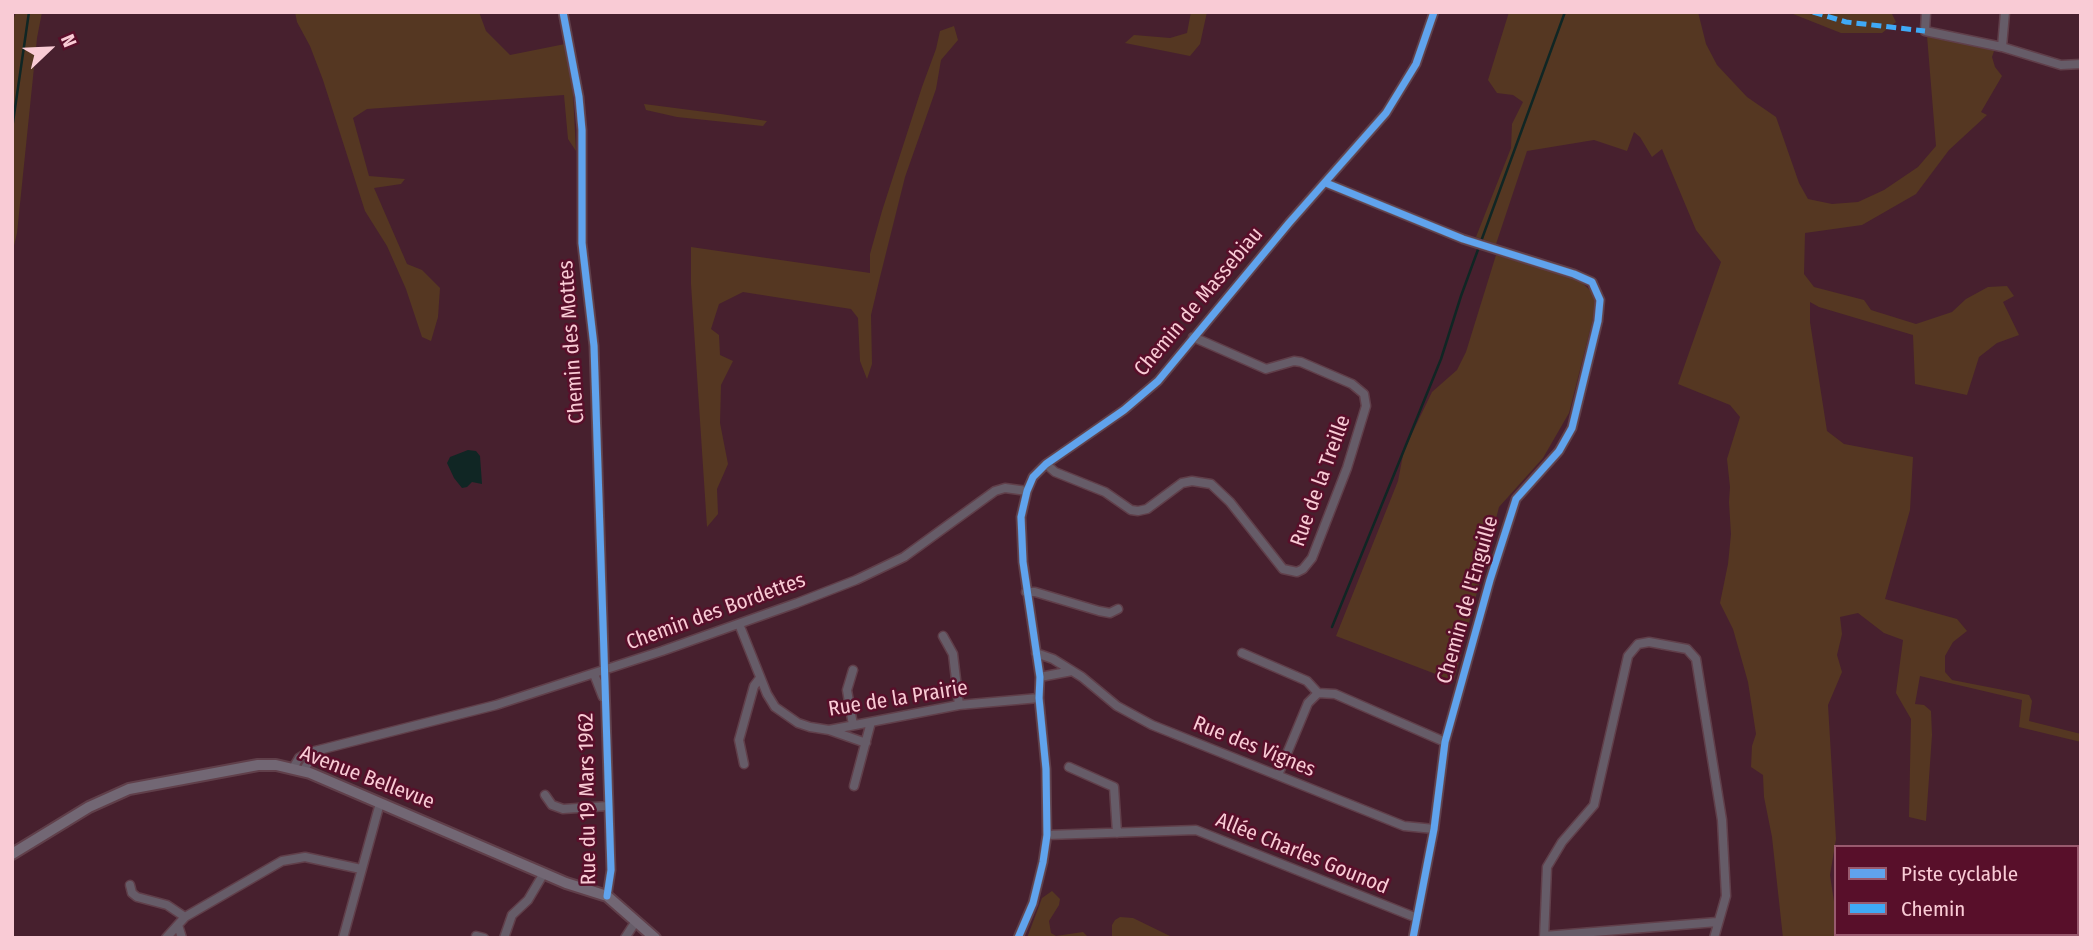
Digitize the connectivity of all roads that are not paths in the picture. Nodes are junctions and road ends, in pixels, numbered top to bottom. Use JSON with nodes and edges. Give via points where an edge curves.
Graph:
{"nodes":[{"id":1,"x":563,"y":12,"type":"edge"},
{"id":2,"x":1434,"y":12,"type":"edge"},
{"id":3,"x":1926,"y":12,"type":"edge"},
{"id":4,"x":2005,"y":12,"type":"edge"},
{"id":5,"x":2002,"y":47,"type":"junction"},
{"id":6,"x":2081,"y":64,"type":"edge"},
{"id":7,"x":1326,"y":183,"type":"junction"},
{"id":8,"x":1193,"y":337,"type":"junction"},
{"id":9,"x":1046,"y":464,"type":"junction"},
{"id":10,"x":1027,"y":491,"type":"junction"},
{"id":11,"x":1026,"y":592,"type":"junction"},
{"id":12,"x":1118,"y":609,"type":"dead end"},
{"id":13,"x":739,"y":624,"type":"junction"},
{"id":14,"x":943,"y":636,"type":"dead end"},
{"id":15,"x":1036,"y":653,"type":"junction"},
{"id":16,"x":1242,"y":653,"type":"dead end"},
{"id":17,"x":605,"y":670,"type":"junction"},
{"id":18,"x":853,"y":670,"type":"dead end"},
{"id":19,"x":1072,"y":671,"type":"junction"},
{"id":20,"x":594,"y":674,"type":"junction"},
{"id":21,"x":1040,"y":677,"type":"junction"},
{"id":22,"x":760,"y":678,"type":"junction"},
{"id":23,"x":1318,"y":693,"type":"junction"},
{"id":24,"x":1039,"y":698,"type":"junction"},
{"id":25,"x":604,"y":700,"type":"junction"},
{"id":26,"x":959,"y":705,"type":"junction"},
{"id":27,"x":871,"y":722,"type":"junction"},
{"id":28,"x":853,"y":725,"type":"junction"},
{"id":29,"x":829,"y":730,"type":"junction"},
{"id":30,"x":866,"y":743,"type":"junction"},
{"id":31,"x":1445,"y":743,"type":"junction"},
{"id":32,"x":744,"y":764,"type":"dead end"},
{"id":33,"x":1069,"y":767,"type":"dead end"},
{"id":34,"x":298,"y":769,"type":"junction"},
{"id":35,"x":1278,"y":775,"type":"junction"},
{"id":36,"x":854,"y":786,"type":"dead end"},
{"id":37,"x":545,"y":796,"type":"dead end"},
{"id":38,"x":380,"y":803,"type":"junction"},
{"id":39,"x":608,"y":806,"type":"junction"},
{"id":40,"x":1434,"y":829,"type":"junction"},
{"id":41,"x":1117,"y":833,"type":"junction"},
{"id":42,"x":1047,"y":835,"type":"junction"},
{"id":43,"x":12,"y":854,"type":"edge"},
{"id":44,"x":361,"y":869,"type":"junction"},
{"id":45,"x":544,"y":873,"type":"junction"},
{"id":46,"x":130,"y":885,"type":"dead end"},
{"id":47,"x":607,"y":896,"type":"junction"},
{"id":48,"x":185,"y":916,"type":"junction"},
{"id":49,"x":1417,"y":918,"type":"junction"},
{"id":50,"x":636,"y":921,"type":"junction"},
{"id":51,"x":1717,"y":922,"type":"junction"},
{"id":52,"x":178,"y":925,"type":"junction"},
{"id":53,"x":1544,"y":937,"type":"edge"},
{"id":54,"x":166,"y":938,"type":"edge"},
{"id":55,"x":182,"y":938,"type":"edge"},
{"id":56,"x":343,"y":938,"type":"edge"},
{"id":57,"x":504,"y":938,"type":"edge"},
{"id":58,"x":625,"y":938,"type":"edge"},
{"id":59,"x":655,"y":938,"type":"edge"},
{"id":60,"x":1018,"y":938,"type":"edge"},
{"id":61,"x":1413,"y":938,"type":"edge"},
{"id":62,"x":1714,"y":938,"type":"edge"}],
"edges":[{"from":1,"to":17,"type":"street","name":"Chemin des Mottes","via":[[582,130],[582,243],[594,346]]},
{"from":2,"to":7,"type":"street","name":"Chemin de Massebiau","via":[[1405,85]]},
{"from":3,"to":5,"type":"street","via":[[1925,31]]},
{"from":4,"to":5,"type":"street"},
{"from":5,"to":6,"type":"street","via":[[2061,65]]},
{"from":7,"to":8,"type":"street","name":"Chemin de Massebiau"},
{"from":7,"to":31,"type":"street","name":"Chemin de l'Enguille","via":[[1451,234],[1574,274],[1592,282],[1600,300],[1572,428],[1559,451],[1516,499]]},
{"from":8,"to":9,"type":"street","name":"Chemin de Massebiau","via":[[1144,395]]},
{"from":8,"to":9,"type":"street","name":"Rue de la Treille","via":[[1266,369],[1294,361],[1307,364],[1364,394],[1366,406],[1347,468],[1312,558],[1303,569],[1283,569],[1211,484],[1182,483],[1138,511]]},
{"from":9,"to":10,"type":"street","name":"Chemin de Massebiau"},
{"from":10,"to":11,"type":"street","name":"Chemin de Massebiau","via":[[1021,517]]},
{"from":10,"to":13,"type":"street","name":"Chemin des Bordettes","via":[[995,491],[904,557]]},
{"from":11,"to":12,"type":"street","via":[[1110,613]]},
{"from":11,"to":15,"type":"street","name":"Chemin de Massebiau"},
{"from":13,"to":17,"type":"street","name":"Chemin des Bordettes"},
{"from":13,"to":22,"type":"street","name":"Rue de la Prairie"},
{"from":14,"to":26,"type":"street","via":[[953,654]]},
{"from":15,"to":19,"type":"street","name":"Rue des Vignes"},
{"from":15,"to":21,"type":"street","name":"Chemin de Massebiau"},
{"from":16,"to":23,"type":"street","via":[[1307,681]]},
{"from":17,"to":20,"type":"street","name":"Chemin des Bordettes"},
{"from":17,"to":25,"type":"street","name":"Rue du 19 Mars 1962"},
{"from":18,"to":28,"type":"street","via":[[847,690]]},
{"from":19,"to":21,"type":"street"},
{"from":19,"to":35,"type":"street","name":"Rue des Vignes","via":[[1131,715]]},
{"from":20,"to":25,"type":"street","name":"Rue du 19 Mars 1962"},
{"from":20,"to":34,"type":"street","name":"Chemin des Bordettes","via":[[472,712],[316,751],[299,758]]},
{"from":21,"to":24,"type":"street","name":"Chemin de Massebiau"},
{"from":22,"to":29,"type":"street","name":"Rue de la Prairie","via":[[786,716]]},
{"from":22,"to":32,"type":"street","via":[[739,740]]},
{"from":23,"to":31,"type":"street","via":[[1335,694]]},
{"from":23,"to":35,"type":"street","via":[[1308,702]]},
{"from":24,"to":26,"type":"street","name":"Rue de la Prairie"},
{"from":24,"to":42,"type":"street","name":"Chemin de Massebiau"},
{"from":25,"to":39,"type":"street","name":"Rue du 19 Mars 1962"},
{"from":26,"to":27,"type":"street","name":"Rue de la Prairie"},
{"from":27,"to":28,"type":"street","name":"Rue de la Prairie"},
{"from":27,"to":30,"type":"street"},
{"from":28,"to":29,"type":"street","name":"Rue de la Prairie"},
{"from":29,"to":30,"type":"street"},
{"from":30,"to":36,"type":"street"},
{"from":31,"to":40,"type":"street","name":"Chemin de l'Enguille"},
{"from":33,"to":41,"type":"street","via":[[1114,787]]},
{"from":34,"to":38,"type":"main road","name":"Avenue Bellevue"},
{"from":34,"to":43,"type":"main road","name":"Avenue Bellevue","via":[[258,765],[128,789]]},
{"from":35,"to":40,"type":"street","name":"Rue des Vignes","via":[[1404,826]]},
{"from":37,"to":39,"type":"street","via":[[563,809]]},
{"from":38,"to":44,"type":"street"},
{"from":38,"to":45,"type":"main road","name":"Avenue Bellevue"},
{"from":39,"to":47,"type":"street","name":"Rue du 19 Mars 1962","via":[[611,870]]},
{"from":40,"to":49,"type":"street","name":"Chemin de l'Enguille"},
{"from":41,"to":42,"type":"street","name":"Allée Charles Gounod"},
{"from":41,"to":49,"type":"street","name":"Allée Charles Gounod","via":[[1196,830]]},
{"from":42,"to":60,"type":"street","name":"Chemin de Massebiau","via":[[1033,903]]},
{"from":44,"to":48,"type":"street","via":[[293,857]]},
{"from":44,"to":56,"type":"street"},
{"from":45,"to":47,"type":"main road","name":"Avenue Bellevue"},
{"from":45,"to":57,"type":"street","via":[[528,900],[512,915]]},
{"from":46,"to":48,"type":"street","via":[[137,897],[167,905]]},
{"from":47,"to":50,"type":"main road","name":"Avenue Bellevue"},
{"from":48,"to":52,"type":"street"},
{"from":49,"to":61,"type":"street","name":"Chemin de l'Enguille"},
{"from":50,"to":58,"type":"street"},
{"from":50,"to":59,"type":"main road","name":"Avenue Bellevue"},
{"from":51,"to":53,"type":"street"},
{"from":51,"to":53,"type":"street","via":[[1726,896],[1722,820],[1696,659],[1686,649],[1649,642],[1638,645],[1629,656],[1594,805],[1546,867]]},
{"from":51,"to":62,"type":"street"},
{"from":52,"to":54,"type":"street"},
{"from":52,"to":55,"type":"street"}]}
